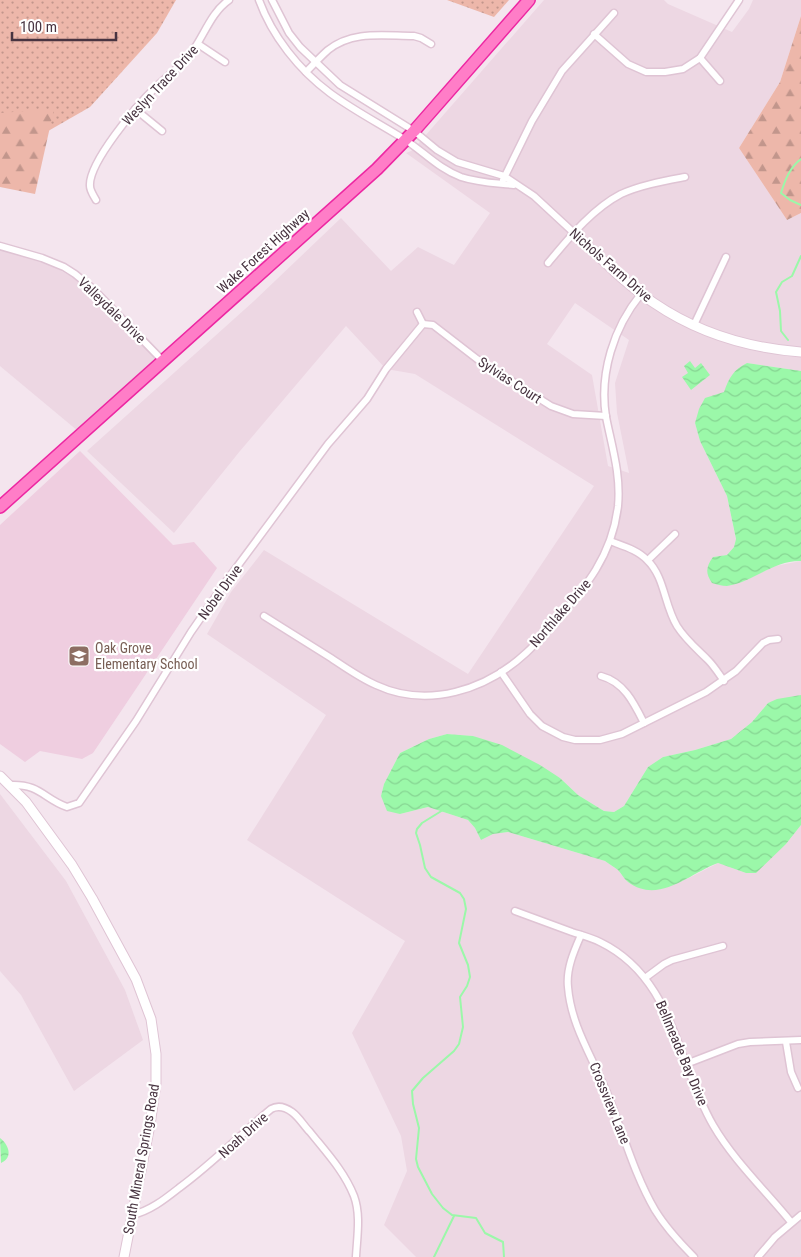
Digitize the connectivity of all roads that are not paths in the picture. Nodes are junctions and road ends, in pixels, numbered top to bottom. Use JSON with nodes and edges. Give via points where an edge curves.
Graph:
{"nodes":[{"id":1,"x":228,"y":0,"type":"edge"},
{"id":2,"x":259,"y":0,"type":"edge"},
{"id":3,"x":272,"y":0,"type":"edge"},
{"id":4,"x":529,"y":0,"type":"edge"},
{"id":5,"x":739,"y":0,"type":"edge"},
{"id":6,"x":614,"y":13,"type":"dead end"},
{"id":7,"x":594,"y":34,"type":"junction"},
{"id":8,"x":198,"y":44,"type":"junction"},
{"id":9,"x":431,"y":44,"type":"dead end"},
{"id":10,"x":700,"y":58,"type":"junction"},
{"id":11,"x":226,"y":62,"type":"dead end"},
{"id":12,"x":315,"y":63,"type":"junction"},
{"id":13,"x":306,"y":72,"type":"junction"},
{"id":14,"x":720,"y":82,"type":"dead end"},
{"id":15,"x":135,"y":109,"type":"junction"},
{"id":16,"x":162,"y":131,"type":"dead end"},
{"id":17,"x":414,"y":131,"type":"junction"},
{"id":18,"x":406,"y":140,"type":"junction"},
{"id":19,"x":504,"y":176,"type":"junction"},
{"id":20,"x":685,"y":177,"type":"dead end"},
{"id":21,"x":502,"y":184,"type":"junction"},
{"id":22,"x":515,"y":185,"type":"junction"},
{"id":23,"x":96,"y":200,"type":"dead end"},
{"id":24,"x":574,"y":233,"type":"junction"},
{"id":25,"x":0,"y":246,"type":"edge"},
{"id":26,"x":726,"y":257,"type":"dead end"},
{"id":27,"x":548,"y":264,"type":"dead end"},
{"id":28,"x":641,"y":294,"type":"junction"},
{"id":29,"x":417,"y":312,"type":"dead end"},
{"id":30,"x":423,"y":324,"type":"junction"},
{"id":31,"x":694,"y":325,"type":"junction"},
{"id":32,"x":801,"y":352,"type":"edge"},
{"id":33,"x":163,"y":361,"type":"junction"},
{"id":34,"x":606,"y":416,"type":"junction"},
{"id":35,"x":0,"y":507,"type":"edge"},
{"id":36,"x":675,"y":534,"type":"dead end"},
{"id":37,"x":610,"y":541,"type":"junction"},
{"id":38,"x":648,"y":560,"type":"junction"},
{"id":39,"x":264,"y":616,"type":"dead end"},
{"id":40,"x":778,"y":638,"type":"dead end"},
{"id":41,"x":501,"y":672,"type":"junction"},
{"id":42,"x":601,"y":676,"type":"dead end"},
{"id":43,"x":724,"y":681,"type":"junction"},
{"id":44,"x":644,"y":723,"type":"junction"},
{"id":45,"x":0,"y":776,"type":"edge"},
{"id":46,"x":11,"y":785,"type":"junction"},
{"id":47,"x":515,"y":911,"type":"dead end"},
{"id":48,"x":581,"y":935,"type":"junction"},
{"id":49,"x":723,"y":946,"type":"dead end"},
{"id":50,"x":645,"y":978,"type":"junction"},
{"id":51,"x":801,"y":1040,"type":"edge"},
{"id":52,"x":786,"y":1042,"type":"junction"},
{"id":53,"x":686,"y":1064,"type":"junction"},
{"id":54,"x":798,"y":1088,"type":"dead end"},
{"id":55,"x":132,"y":1215,"type":"junction"},
{"id":56,"x":801,"y":1215,"type":"edge"},
{"id":57,"x":791,"y":1222,"type":"junction"},
{"id":58,"x":124,"y":1257,"type":"edge"},
{"id":59,"x":356,"y":1257,"type":"edge"},
{"id":60,"x":694,"y":1257,"type":"edge"},
{"id":61,"x":758,"y":1257,"type":"edge"}],
"edges":[{"from":1,"to":8,"type":"street","name":"Weslyn Trace Drive","via":[[216,13]]},
{"from":2,"to":13,"type":"street","name":"Nichols Farm Drive","via":[[280,41]]},
{"from":3,"to":12,"type":"street","name":"Nichols Farm Drive","via":[[289,33]]},
{"from":4,"to":17,"type":"highway","name":"Wake Forest Highway"},
{"from":5,"to":10,"type":"street"},
{"from":6,"to":7,"type":"street"},
{"from":7,"to":10,"type":"street","via":[[628,64],[646,72],[682,69]]},
{"from":7,"to":19,"type":"street","via":[[562,71],[532,120]]},
{"from":8,"to":11,"type":"street"},
{"from":8,"to":15,"type":"street","name":"Weslyn Trace Drive"},
{"from":9,"to":12,"type":"street","via":[[414,36],[366,35],[337,44]]},
{"from":10,"to":14,"type":"street"},
{"from":12,"to":13,"type":"street"},
{"from":12,"to":17,"type":"street","name":"Nichols Farm Drive","via":[[340,85]]},
{"from":13,"to":18,"type":"street","name":"Nichols Farm Drive","via":[[337,98]]},
{"from":15,"to":16,"type":"street"},
{"from":15,"to":23,"type":"street","name":"Weslyn Trace Drive","via":[[93,173],[90,188]]},
{"from":17,"to":18,"type":"highway","name":"Wake Forest Highway"},
{"from":17,"to":19,"type":"street","name":"Nichols Farm Drive","via":[[457,162]]},
{"from":18,"to":21,"type":"street","name":"Nichols Farm Drive","via":[[452,173],[472,180]]},
{"from":18,"to":33,"type":"highway","name":"Wake Forest Highway"},
{"from":19,"to":21,"type":"street"},
{"from":19,"to":22,"type":"street","name":"Nichols Farm Drive"},
{"from":20,"to":24,"type":"street","via":[[621,195],[602,206]]},
{"from":21,"to":22,"type":"street","name":"Nichols Farm Drive"},
{"from":22,"to":24,"type":"street","name":"Nichols Farm Drive","via":[[534,196]]},
{"from":24,"to":27,"type":"street"},
{"from":24,"to":28,"type":"street","name":"Nichols Farm Drive"},
{"from":25,"to":33,"type":"street","name":"Valleydale Drive","via":[[42,258],[75,274]]},
{"from":26,"to":31,"type":"street"},
{"from":28,"to":31,"type":"street","name":"Nichols Farm Drive"},
{"from":28,"to":34,"type":"street","name":"Northlake Drive","via":[[624,318],[609,358],[605,382]]},
{"from":29,"to":30,"type":"street"},
{"from":30,"to":34,"type":"street","name":"Sylvias Court","via":[[432,325],[485,365],[551,406],[574,414]]},
{"from":30,"to":46,"type":"street","name":"Nobel Drive","via":[[386,369],[374,391],[328,444],[220,590],[80,802],[68,807],[32,787]]},
{"from":31,"to":32,"type":"street","name":"Nichols Farm Drive","via":[[762,348]]},
{"from":33,"to":35,"type":"highway","name":"Wake Forest Highway"},
{"from":34,"to":37,"type":"street","name":"Northlake Drive","via":[[616,457],[619,491]]},
{"from":36,"to":38,"type":"street"},
{"from":37,"to":38,"type":"street"},
{"from":37,"to":41,"type":"street","name":"Northlake Drive","via":[[600,565],[582,592],[526,653]]},
{"from":38,"to":43,"type":"street","via":[[659,577],[676,624]]},
{"from":39,"to":41,"type":"street","name":"Northlake Drive","via":[[368,681],[401,694],[423,696],[456,692]]},
{"from":40,"to":43,"type":"street","via":[[763,643]]},
{"from":41,"to":44,"type":"street","via":[[530,714],[542,726],[563,737],[600,740]]},
{"from":42,"to":44,"type":"street","via":[[616,681]]},
{"from":43,"to":44,"type":"street"},
{"from":45,"to":46,"type":"street","name":"South Mineral Springs Road"},
{"from":46,"to":55,"type":"street","name":"South Mineral Springs Road","via":[[40,820],[92,898],[136,979],[150,1019],[156,1054],[156,1083]]},
{"from":47,"to":48,"type":"street","name":"Bellmeade Bay Drive"},
{"from":48,"to":50,"type":"street","name":"Bellmeade Bay Drive","via":[[618,953]]},
{"from":48,"to":60,"type":"street","name":"Crossview Lane","via":[[568,978],[573,1018],[655,1210],[670,1232]]},
{"from":49,"to":50,"type":"street","via":[[672,960]]},
{"from":50,"to":53,"type":"street","name":"Bellmeade Bay Drive","via":[[662,1002]]},
{"from":51,"to":52,"type":"street"},
{"from":52,"to":53,"type":"street","via":[[738,1044]]},
{"from":52,"to":54,"type":"street","via":[[791,1072]]},
{"from":53,"to":57,"type":"street","name":"Bellmeade Bay Drive","via":[[703,1106],[722,1140]]},
{"from":55,"to":58,"type":"street","name":"South Mineral Springs Road"},
{"from":55,"to":59,"type":"street","name":"Noah Drive","via":[[162,1202],[205,1169],[271,1109],[283,1107],[292,1112],[338,1166],[354,1196],[358,1216]]},
{"from":56,"to":57,"type":"street"},
{"from":57,"to":61,"type":"street"}]}
